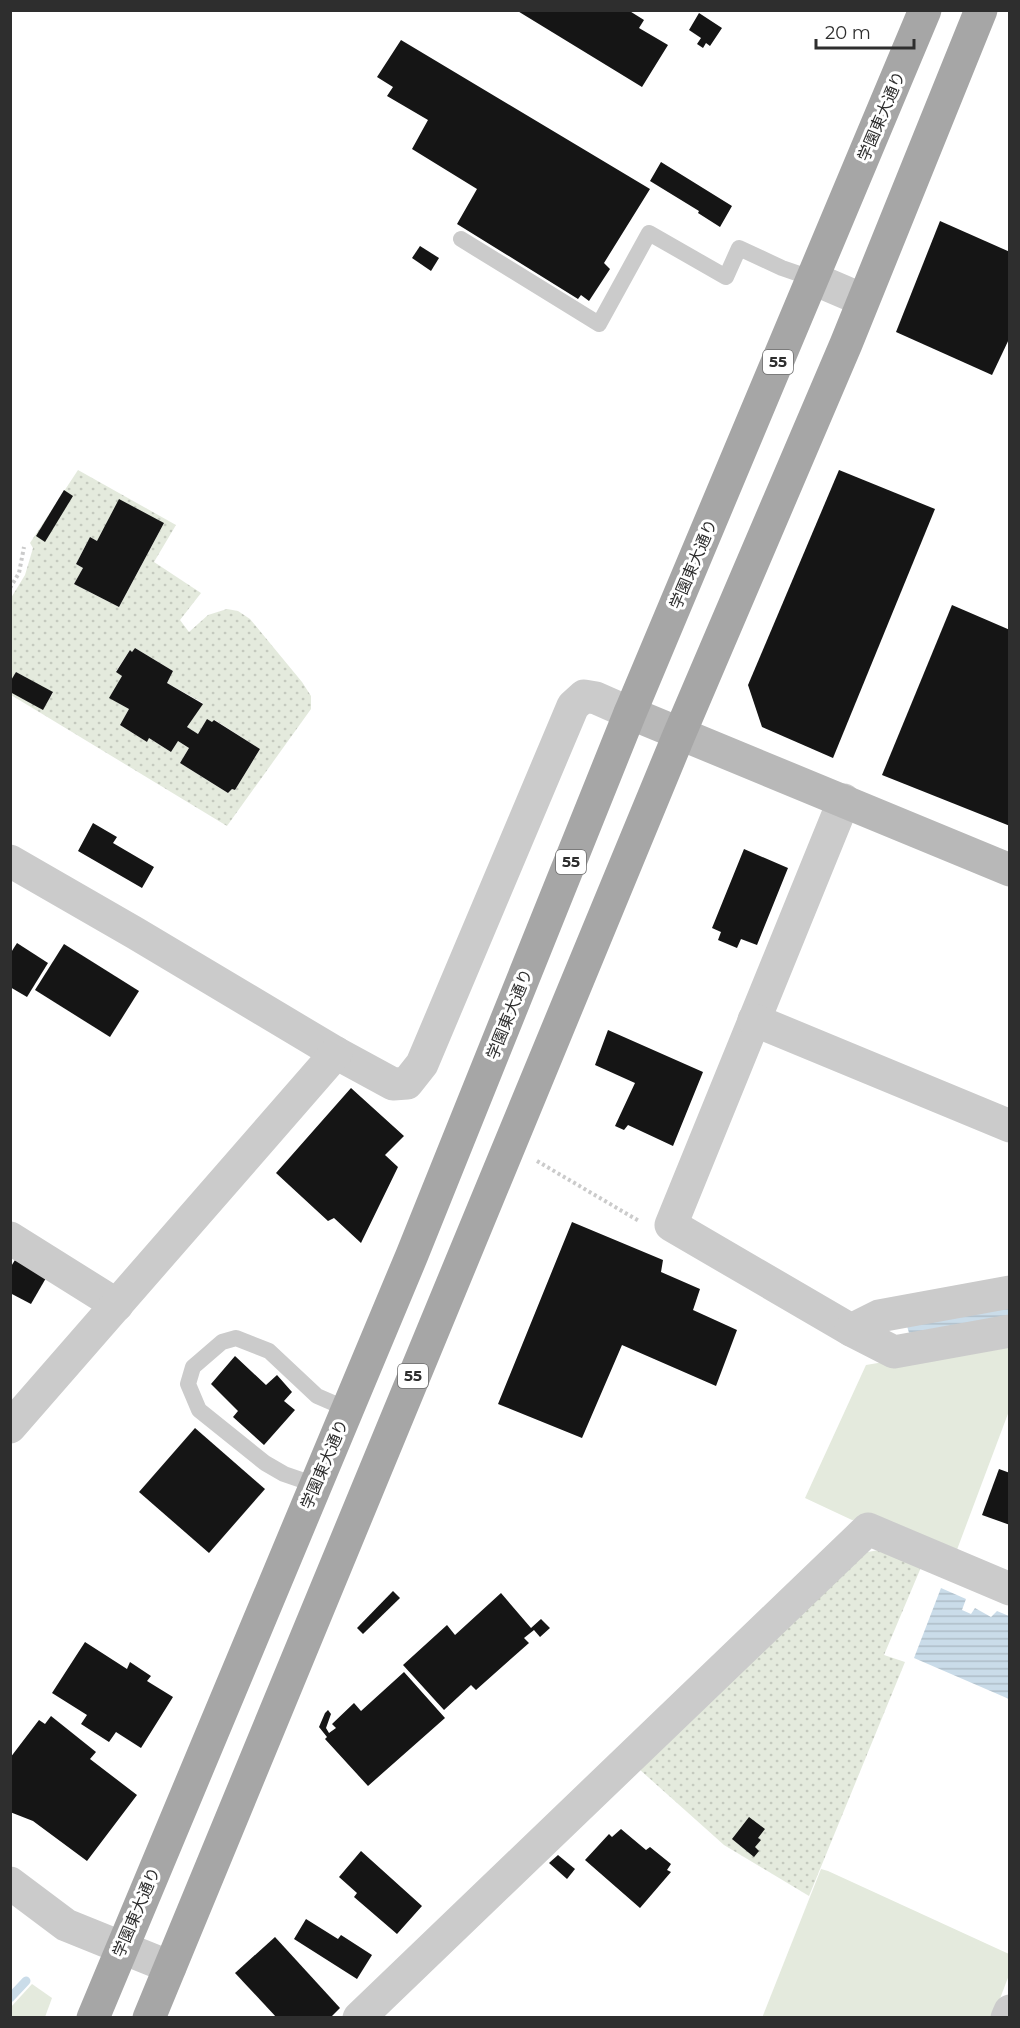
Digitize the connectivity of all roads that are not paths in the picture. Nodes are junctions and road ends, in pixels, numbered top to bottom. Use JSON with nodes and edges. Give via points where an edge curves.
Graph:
{"nodes":[{"id":1,"x":925,"y":10,"type":"edge"},
{"id":2,"x":981,"y":10,"type":"edge"},
{"id":3,"x":461,"y":239,"type":"dead end"},
{"id":4,"x":813,"y":279,"type":"junction"},
{"id":5,"x":863,"y":300,"type":"junction"},
{"id":6,"x":630,"y":713,"type":"junction"},
{"id":7,"x":679,"y":735,"type":"junction"},
{"id":8,"x":844,"y":800,"type":"junction"},
{"id":9,"x":10,"y":861,"type":"edge"},
{"id":10,"x":1010,"y":870,"type":"edge"},
{"id":11,"x":754,"y":1020,"type":"junction"},
{"id":12,"x":336,"y":1053,"type":"junction"},
{"id":13,"x":1010,"y":1126,"type":"edge"},
{"id":14,"x":10,"y":1238,"type":"edge"},
{"id":15,"x":1010,"y":1292,"type":"edge"},
{"id":16,"x":117,"y":1305,"type":"junction"},
{"id":17,"x":851,"y":1330,"type":"junction"},
{"id":18,"x":1010,"y":1331,"type":"edge"},
{"id":19,"x":347,"y":1409,"type":"junction"},
{"id":20,"x":10,"y":1427,"type":"edge"},
{"id":21,"x":315,"y":1485,"type":"junction"},
{"id":22,"x":1010,"y":1589,"type":"edge"},
{"id":23,"x":10,"y":1883,"type":"edge"},
{"id":24,"x":121,"y":1948,"type":"junction"},
{"id":25,"x":170,"y":1967,"type":"junction"},
{"id":26,"x":1010,"y":2011,"type":"edge"},
{"id":27,"x":93,"y":2018,"type":"edge"},
{"id":28,"x":149,"y":2018,"type":"edge"},
{"id":29,"x":359,"y":2018,"type":"edge"},
{"id":30,"x":1007,"y":2018,"type":"edge"}],
"edges":[{"from":1,"to":4,"type":"main road","name":"学園東大通り","number":"55"},
{"from":2,"to":5,"type":"main road","number":"55"},
{"from":3,"to":4,"type":"lane","via":[[598,324],[649,233],[726,277],[739,248]]},
{"from":4,"to":5,"type":"street"},
{"from":4,"to":6,"type":"main road","name":"学園東大通り","number":"55"},
{"from":5,"to":7,"type":"main road","number":"55"},
{"from":6,"to":7,"type":"street"},
{"from":6,"to":12,"type":"street","via":[[584,696],[573,706],[422,1064],[407,1083],[393,1084]]},
{"from":6,"to":19,"type":"main road","name":"学園東大通り","number":"55"},
{"from":7,"to":8,"type":"street"},
{"from":7,"to":25,"type":"main road","number":"55"},
{"from":8,"to":10,"type":"street"},
{"from":8,"to":11,"type":"street"},
{"from":9,"to":12,"type":"street"},
{"from":11,"to":13,"type":"street"},
{"from":11,"to":17,"type":"street","via":[[670,1225]]},
{"from":12,"to":16,"type":"street"},
{"from":14,"to":16,"type":"street"},
{"from":15,"to":17,"type":"street","via":[[879,1316]]},
{"from":16,"to":20,"type":"street"},
{"from":17,"to":18,"type":"street","via":[[894,1352]]},
{"from":19,"to":21,"type":"main road","name":"学園東大通り","number":"55"},
{"from":19,"to":21,"type":"lane","via":[[317,1396],[269,1351],[236,1338],[222,1342],[193,1367],[188,1384],[199,1410],[265,1463]]},
{"from":21,"to":24,"type":"main road","name":"学園東大通り","number":"55"},
{"from":22,"to":29,"type":"street","via":[[868,1529]]},
{"from":23,"to":24,"type":"street","via":[[66,1925]]},
{"from":24,"to":25,"type":"street"},
{"from":24,"to":27,"type":"main road","name":"学園東大通り","number":"55"},
{"from":25,"to":28,"type":"main road","number":"55"},
{"from":26,"to":30,"type":"street"}]}
